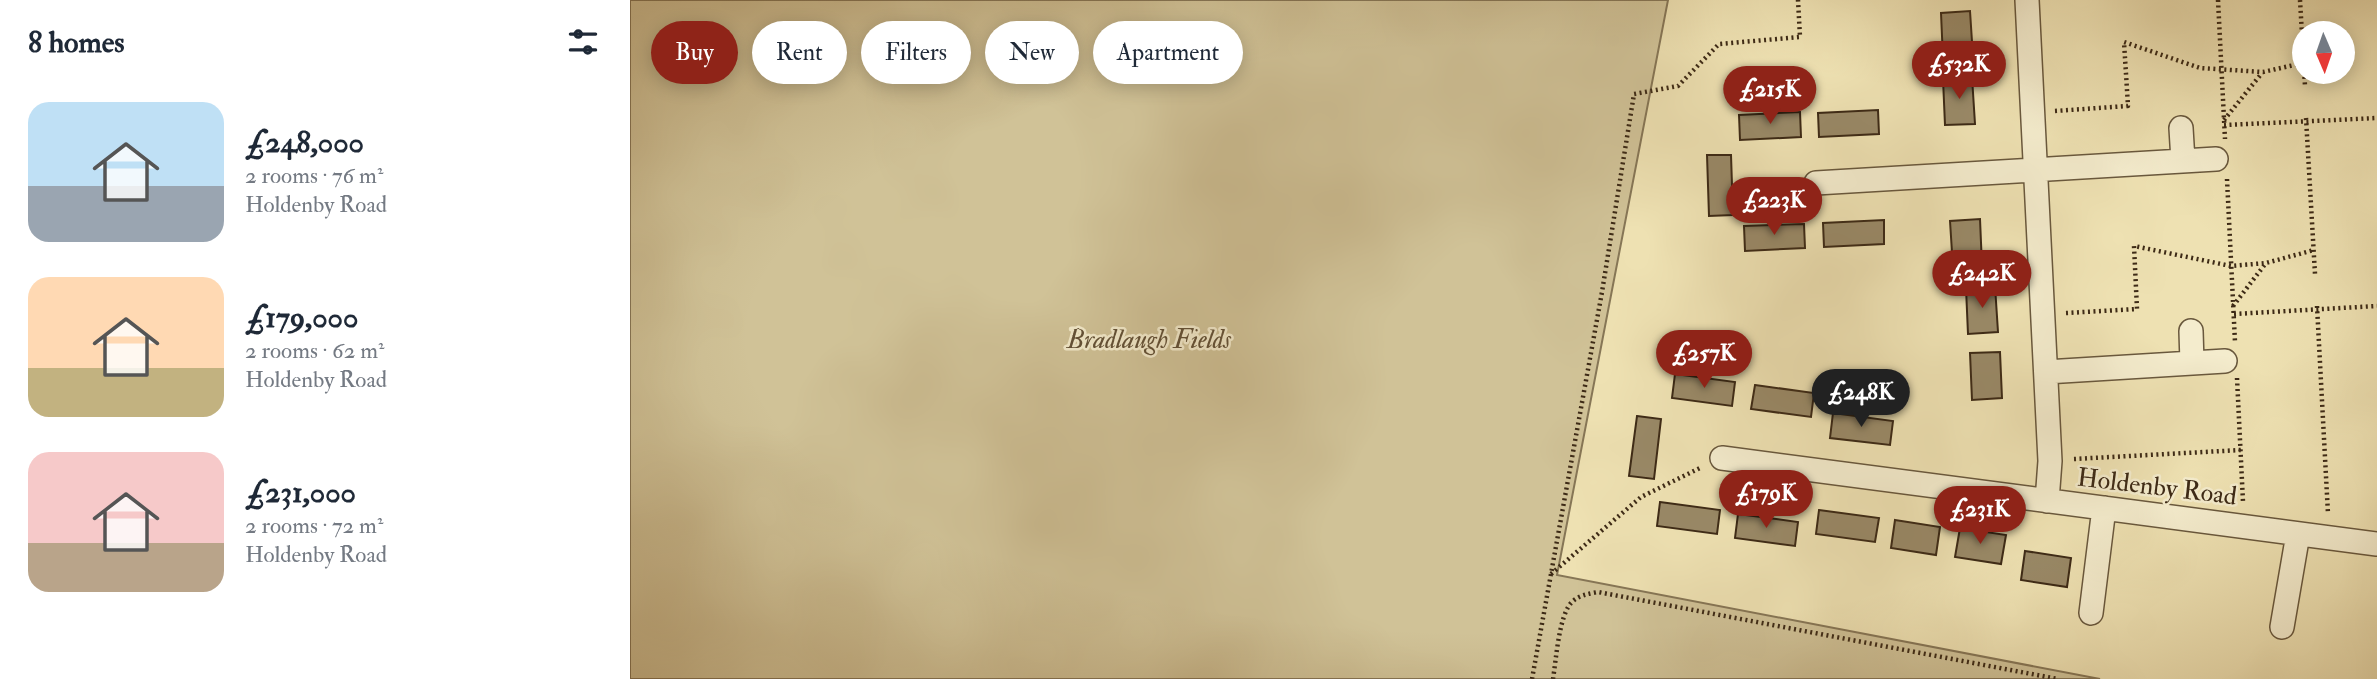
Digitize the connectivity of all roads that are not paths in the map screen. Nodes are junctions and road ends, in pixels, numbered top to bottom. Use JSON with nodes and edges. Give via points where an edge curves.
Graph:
{"nodes":[{"id":1,"x":2027,"y":0,"type":"edge"},
{"id":2,"x":2181,"y":128,"type":"dead end"},
{"id":3,"x":2222,"y":159,"type":"road end"},
{"id":4,"x":2183,"y":161,"type":"junction"},
{"id":5,"x":2036,"y":170,"type":"junction"},
{"id":6,"x":1816,"y":183,"type":"dead end"},
{"id":7,"x":2191,"y":331,"type":"dead end"},
{"id":8,"x":2232,"y":361,"type":"road end"},
{"id":9,"x":2192,"y":363,"type":"junction"},
{"id":10,"x":2046,"y":372,"type":"junction"},
{"id":11,"x":1722,"y":458,"type":"road end"},
{"id":12,"x":2046,"y":501,"type":"junction"},
{"id":13,"x":2104,"y":508,"type":"junction"},
{"id":14,"x":2298,"y":534,"type":"junction"},
{"id":15,"x":2377,"y":544,"type":"edge"},
{"id":16,"x":2091,"y":613,"type":"dead end"},
{"id":17,"x":2282,"y":627,"type":"dead end"}],
"edges":[{"from":1,"to":5,"type":"street"},
{"from":2,"to":4,"type":"street"},
{"from":3,"to":4,"type":"street"},
{"from":4,"to":5,"type":"street"},
{"from":5,"to":6,"type":"street"},
{"from":5,"to":10,"type":"street"},
{"from":7,"to":9,"type":"street"},
{"from":8,"to":9,"type":"street"},
{"from":9,"to":10,"type":"street"},
{"from":10,"to":12,"type":"street","via":[[2050,461]]},
{"from":11,"to":12,"type":"street","name":"Holdenby Road"},
{"from":12,"to":13,"type":"street","name":"Holdenby Road"},
{"from":13,"to":14,"type":"street","name":"Holdenby Road"},
{"from":13,"to":16,"type":"street"},
{"from":14,"to":15,"type":"street","name":"Holdenby Road"},
{"from":14,"to":17,"type":"street"}]}
